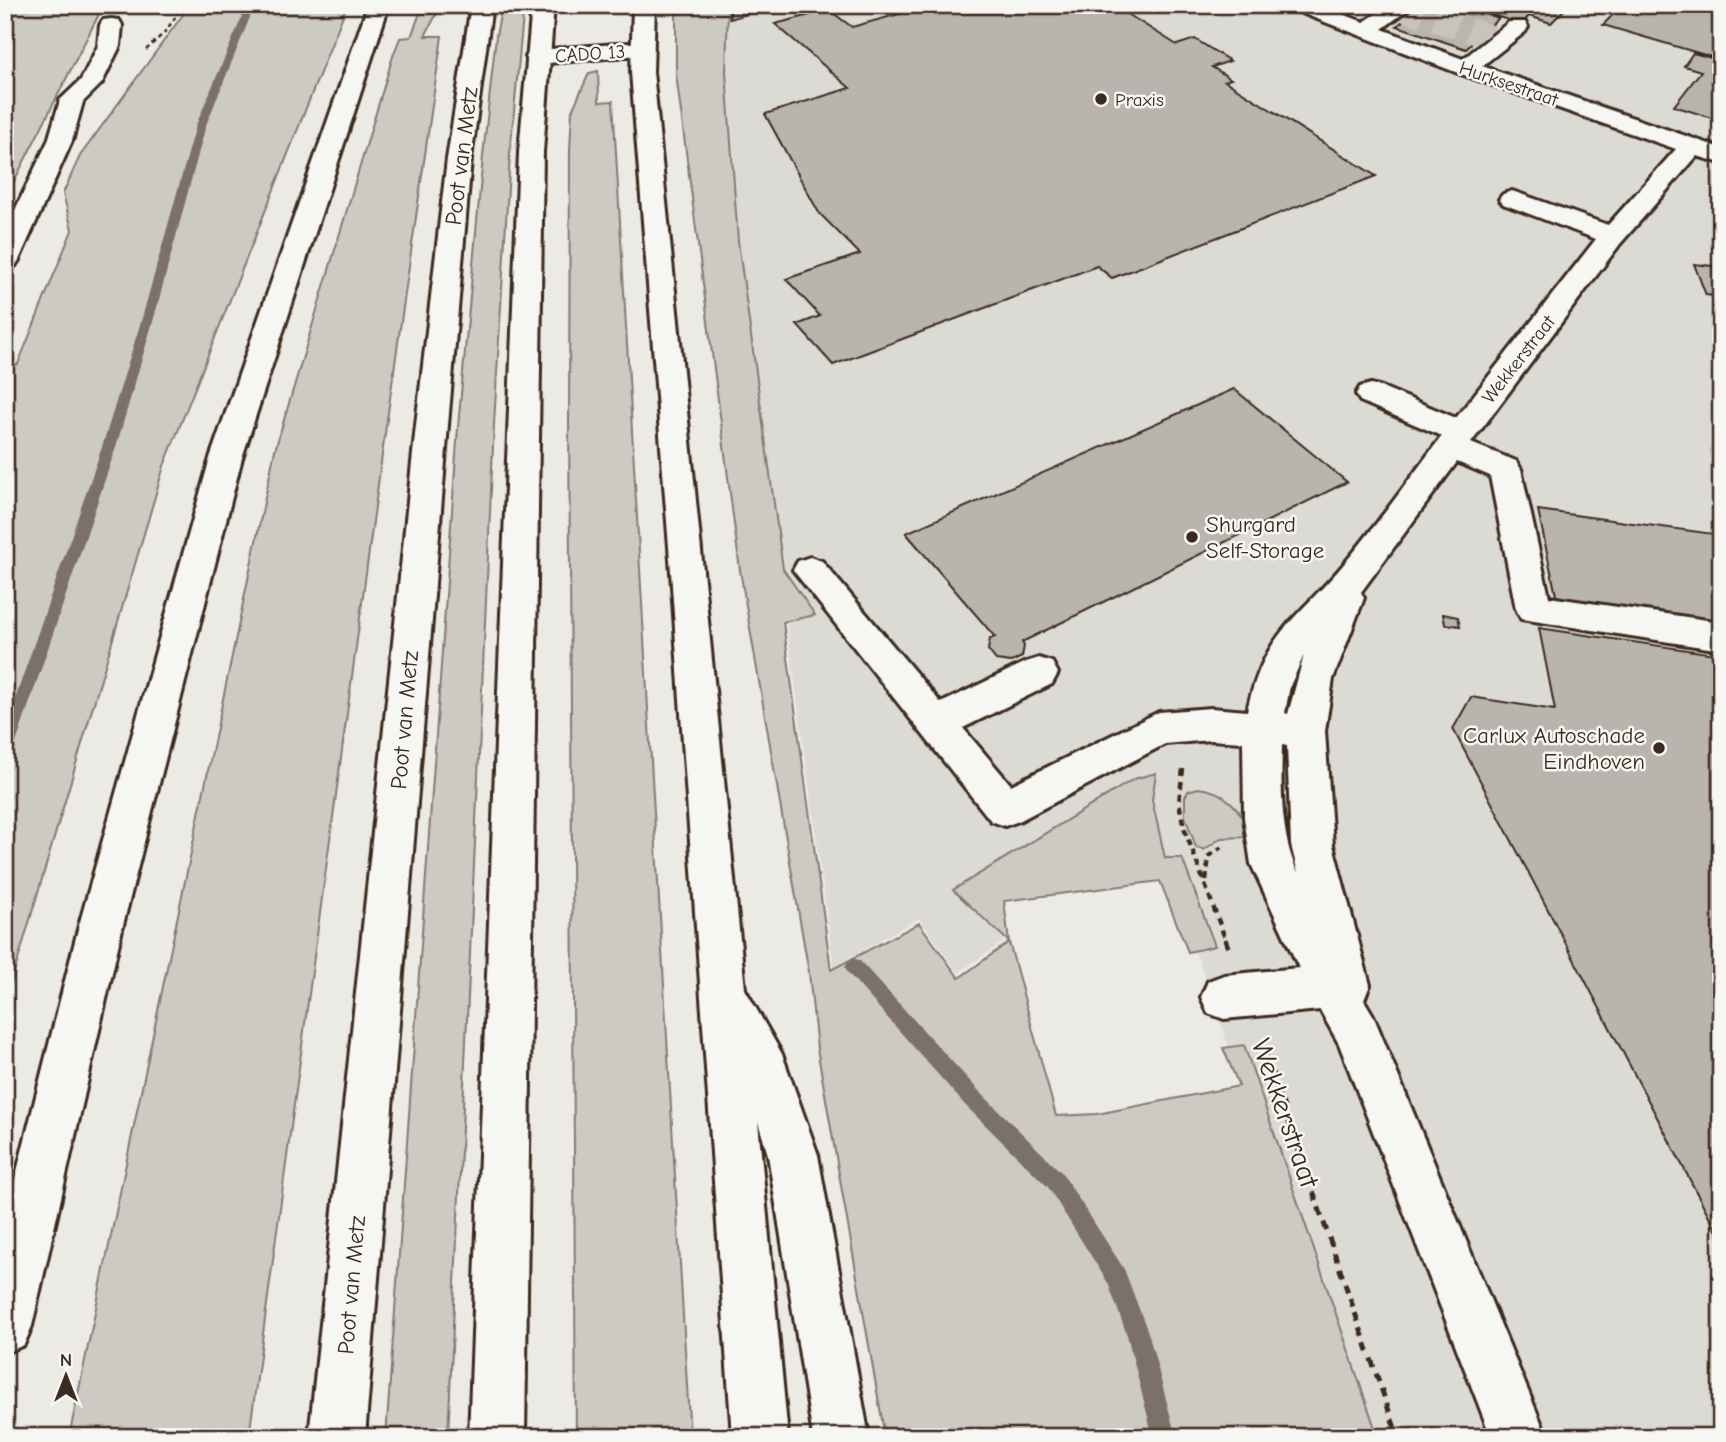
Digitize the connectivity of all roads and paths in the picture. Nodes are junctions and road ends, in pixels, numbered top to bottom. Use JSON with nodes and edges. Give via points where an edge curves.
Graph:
{"nodes":[{"id":1,"x":379,"y":5,"type":"edge"},
{"id":2,"x":482,"y":5,"type":"edge"},
{"id":3,"x":542,"y":5,"type":"edge"},
{"id":4,"x":644,"y":5,"type":"edge"},
{"id":5,"x":1298,"y":5,"type":"edge"},
{"id":6,"x":1404,"y":5,"type":"edge"},
{"id":7,"x":116,"y":15,"type":"edge"},
{"id":8,"x":1373,"y":26,"type":"junction"},
{"id":9,"x":1517,"y":27,"type":"dead end"},
{"id":10,"x":643,"y":49,"type":"junction"},
{"id":11,"x":537,"y":57,"type":"junction"},
{"id":12,"x":1473,"y":61,"type":"junction"},
{"id":13,"x":1692,"y":146,"type":"junction"},
{"id":14,"x":1721,"y":156,"type":"edge"},
{"id":15,"x":1512,"y":199,"type":"dead end"},
{"id":16,"x":1613,"y":236,"type":"junction"},
{"id":17,"x":5,"y":260,"type":"edge"},
{"id":18,"x":1371,"y":394,"type":"dead end"},
{"id":19,"x":1456,"y":439,"type":"junction"},
{"id":20,"x":810,"y":570,"type":"dead end"},
{"id":21,"x":1353,"y":579,"type":"junction"},
{"id":22,"x":1721,"y":636,"type":"edge"},
{"id":23,"x":1039,"y":673,"type":"dead end"},
{"id":24,"x":936,"y":723,"type":"junction"},
{"id":25,"x":1265,"y":728,"type":"junction"},
{"id":26,"x":1306,"y":731,"type":"junction"},
{"id":27,"x":1179,"y":789,"type":"dead end"},
{"id":28,"x":722,"y":990,"type":"junction"},
{"id":29,"x":1234,"y":995,"type":"junction"},
{"id":30,"x":1345,"y":1001,"type":"junction"},
{"id":31,"x":5,"y":1326,"type":"edge"},
{"id":32,"x":337,"y":1437,"type":"edge"},
{"id":33,"x":496,"y":1437,"type":"edge"},
{"id":34,"x":760,"y":1437,"type":"edge"},
{"id":35,"x":841,"y":1437,"type":"edge"},
{"id":36,"x":1398,"y":1437,"type":"edge"},
{"id":37,"x":1519,"y":1437,"type":"edge"}],
"edges":[{"from":1,"to":31,"type":"main road","via":[[226,457],[100,929]]},
{"from":2,"to":32,"type":"main road","name":"Poot van Metz","via":[[460,159],[435,398]]},
{"from":3,"to":11,"type":"main road"},
{"from":4,"to":10,"type":"main road"},
{"from":5,"to":8,"type":"main road","name":"Hurksestraat"},
{"from":6,"to":8,"type":"main road"},
{"from":7,"to":17,"type":"main road","via":[[109,46],[91,83],[72,100],[60,141]]},
{"from":8,"to":12,"type":"main road","name":"Hurksestraat"},
{"from":9,"to":12,"type":"main road"},
{"from":10,"to":11,"type":"main road","name":"CADO 13"},
{"from":10,"to":28,"type":"main road"},
{"from":11,"to":33,"type":"main road"},
{"from":12,"to":13,"type":"main road","name":"Hurksestraat"},
{"from":13,"to":14,"type":"main road","name":"Hurksestraat"},
{"from":13,"to":16,"type":"main road","name":"Wekkerstraat"},
{"from":15,"to":16,"type":"main road"},
{"from":16,"to":19,"type":"main road","name":"Wekkerstraat"},
{"from":18,"to":19,"type":"main road"},
{"from":19,"to":21,"type":"main road","name":"Wekkerstraat"},
{"from":19,"to":22,"type":"main road","via":[[1505,469],[1534,609]]},
{"from":20,"to":24,"type":"main road"},
{"from":21,"to":25,"type":"main road","name":"Wekkerstraat","via":[[1295,639],[1280,663]]},
{"from":21,"to":26,"type":"main road","name":"Wekkerstraat","via":[[1311,691]]},
{"from":23,"to":24,"type":"main road"},
{"from":24,"to":25,"type":"main road","via":[[1005,808],[1159,728],[1211,724]]},
{"from":25,"to":26,"type":"main road"},
{"from":25,"to":30,"type":"main road","name":"Wekkerstraat","via":[[1262,789],[1266,844],[1277,878]]},
{"from":26,"to":30,"type":"main road","name":"Wekkerstraat","via":[[1312,845]]},
{"from":27,"to":29,"type":"path","name":"Wekkerstraat","via":[[1182,826],[1206,881]]},
{"from":28,"to":34,"type":"main road"},
{"from":28,"to":35,"type":"main road","via":[[765,1071],[793,1155]]},
{"from":29,"to":30,"type":"main road"},
{"from":29,"to":36,"type":"path","name":"Wekkerstraat"},
{"from":30,"to":37,"type":"main road","name":"Wekkerstraat"}]}
